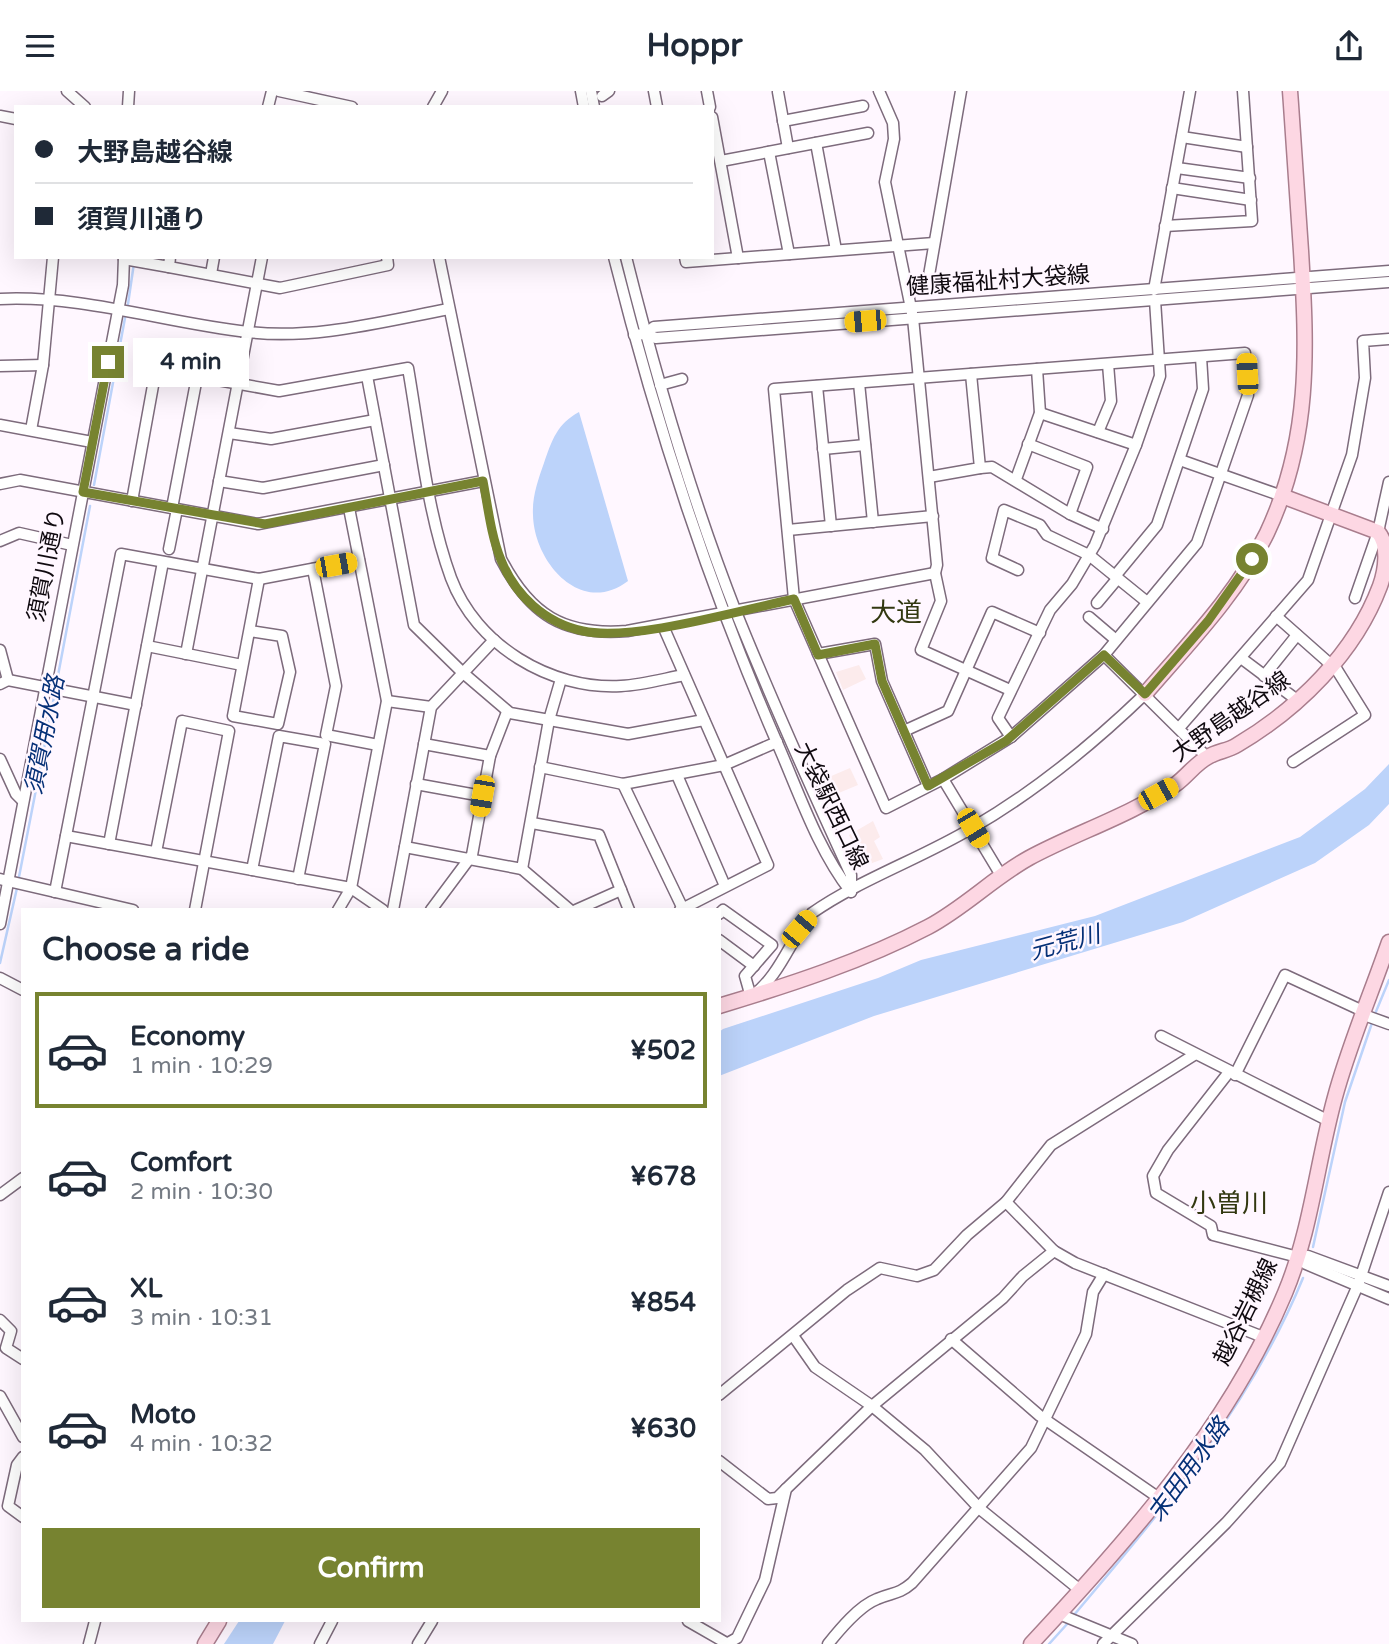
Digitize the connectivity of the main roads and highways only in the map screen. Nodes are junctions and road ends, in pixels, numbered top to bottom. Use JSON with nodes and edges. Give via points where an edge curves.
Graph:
{"nodes":[{"id":1,"x":1290,"y":91,"type":"edge"},
{"id":2,"x":1282,"y":496,"type":"junction"},
{"id":3,"x":1383,"y":534,"type":"edge"},
{"id":4,"x":1145,"y":694,"type":"road end"},
{"id":5,"x":1389,"y":942,"type":"edge"},
{"id":6,"x":721,"y":1005,"type":"edge"},
{"id":7,"x":1373,"y":1018,"type":"edge"},
{"id":8,"x":218,"y":1622,"type":"edge"},
{"id":9,"x":205,"y":1644,"type":"edge"},
{"id":10,"x":1031,"y":1644,"type":"edge"}],
"edges":[{"from":1,"to":2,"type":"main road","via":[[1306,393]]},
{"from":2,"to":3,"type":"main road"},
{"from":2,"to":4,"type":"main road","via":[[1237,584]]},
{"from":3,"to":6,"type":"main road","name":"大野島越谷線","via":[[1388,558],[1375,599],[1332,666],[1297,700],[1234,747],[1207,757],[1176,784],[1088,832],[1027,859],[927,927]]},
{"from":5,"to":7,"type":"main road","name":"越谷岩槻線"},
{"from":7,"to":10,"type":"main road","name":"越谷岩槻線","via":[[1329,1121],[1298,1257],[1264,1337],[1224,1407],[1135,1532],[1080,1590],[1067,1618]]},
{"from":8,"to":9,"type":"main road"}]}
